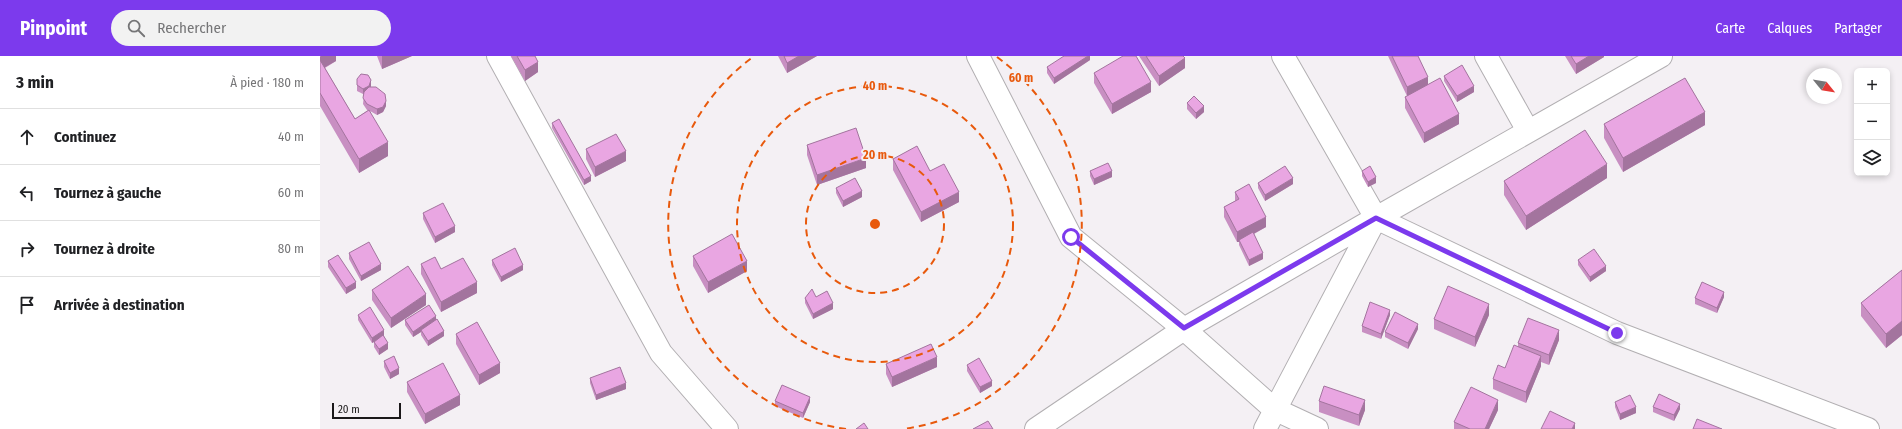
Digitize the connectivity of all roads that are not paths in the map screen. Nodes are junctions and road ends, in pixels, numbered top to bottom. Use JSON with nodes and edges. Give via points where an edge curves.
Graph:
{"nodes":[{"id":1,"x":498,"y":56,"type":"edge"},
{"id":2,"x":978,"y":56,"type":"edge"},
{"id":3,"x":1283,"y":56,"type":"edge"},
{"id":4,"x":1486,"y":56,"type":"edge"},
{"id":5,"x":1661,"y":56,"type":"edge"},
{"id":6,"x":1528,"y":131,"type":"junction"},
{"id":7,"x":1376,"y":218,"type":"junction"},
{"id":8,"x":1184,"y":328,"type":"junction"},
{"id":9,"x":1274,"y":409,"type":"junction"},
{"id":10,"x":727,"y":429,"type":"edge"},
{"id":11,"x":1036,"y":429,"type":"edge"},
{"id":12,"x":1266,"y":429,"type":"edge"},
{"id":13,"x":1317,"y":429,"type":"edge"},
{"id":14,"x":1868,"y":429,"type":"edge"}],
"edges":[{"from":1,"to":10,"type":"street","via":[[661,353]]},
{"from":2,"to":8,"type":"street","via":[[1071,237]]},
{"from":3,"to":7,"type":"street"},
{"from":4,"to":6,"type":"street"},
{"from":5,"to":6,"type":"street"},
{"from":6,"to":7,"type":"street"},
{"from":7,"to":8,"type":"street"},
{"from":7,"to":9,"type":"street"},
{"from":7,"to":14,"type":"street","via":[[1617,333]]},
{"from":8,"to":9,"type":"street"},
{"from":8,"to":11,"type":"street"},
{"from":9,"to":12,"type":"street"},
{"from":9,"to":13,"type":"street"}]}
